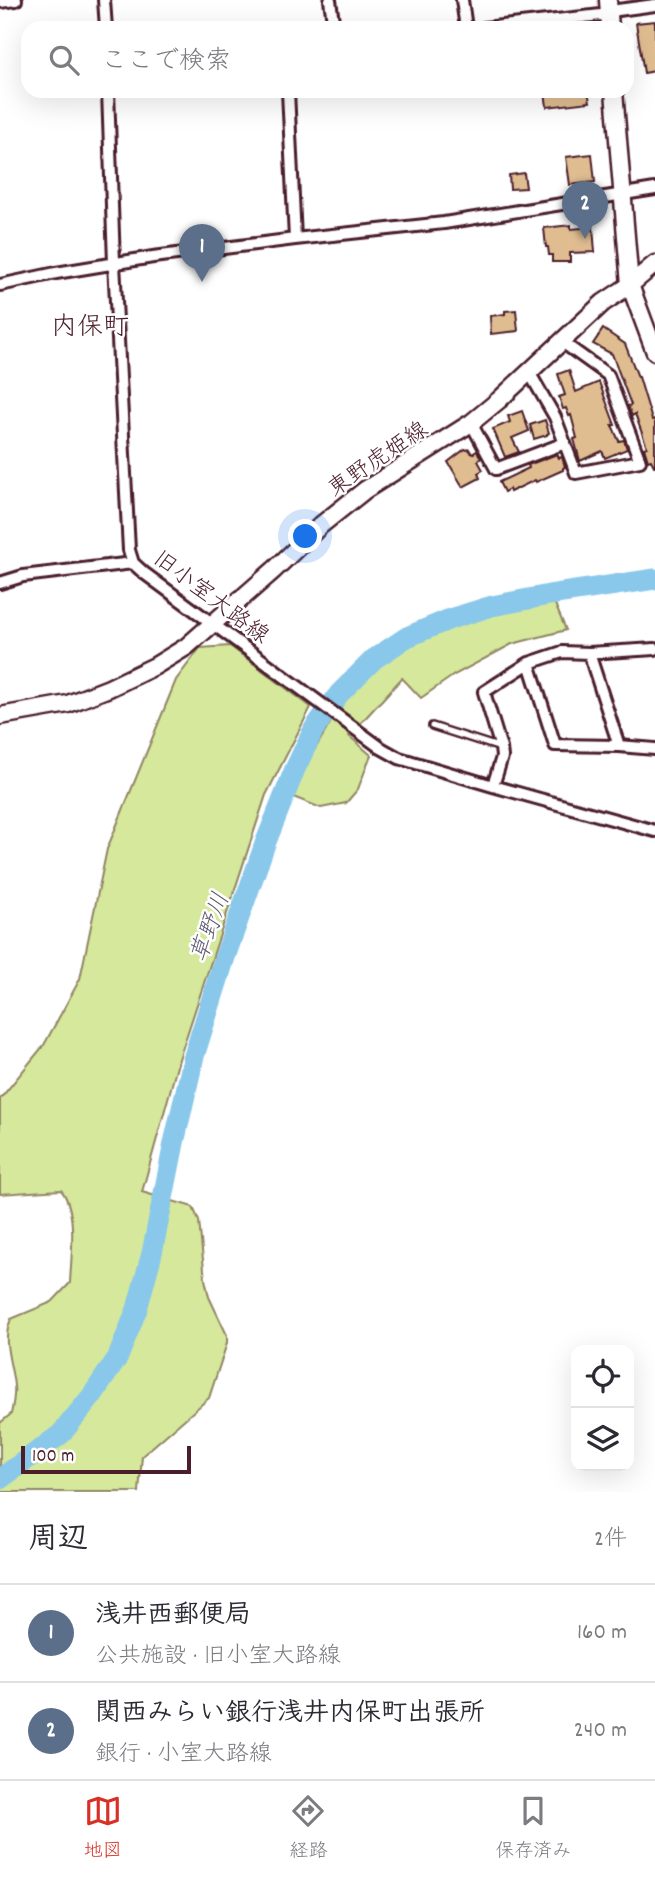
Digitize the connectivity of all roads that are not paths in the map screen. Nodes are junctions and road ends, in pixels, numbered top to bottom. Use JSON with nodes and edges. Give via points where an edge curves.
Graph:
{"nodes":[{"id":1,"x":16,"y":0,"type":"edge"},
{"id":2,"x":104,"y":0,"type":"edge"},
{"id":3,"x":330,"y":0,"type":"edge"},
{"id":4,"x":462,"y":0,"type":"edge"},
{"id":5,"x":0,"y":2,"type":"edge"},
{"id":6,"x":655,"y":5,"type":"edge"},
{"id":7,"x":609,"y":14,"type":"edge"},
{"id":8,"x":106,"y":21,"type":"edge"},
{"id":9,"x":333,"y":21,"type":"edge"},
{"id":10,"x":465,"y":21,"type":"edge"},
{"id":11,"x":547,"y":21,"type":"edge"},
{"id":12,"x":108,"y":98,"type":"edge"},
{"id":13,"x":288,"y":98,"type":"edge"},
{"id":14,"x":615,"y":98,"type":"edge"},
{"id":15,"x":655,"y":190,"type":"edge"},
{"id":16,"x":622,"y":194,"type":"junction"},
{"id":17,"x":295,"y":239,"type":"junction"},
{"id":18,"x":114,"y":263,"type":"junction"},
{"id":19,"x":655,"y":264,"type":"edge"},
{"id":20,"x":0,"y":285,"type":"edge"},
{"id":21,"x":630,"y":285,"type":"junction"},
{"id":22,"x":562,"y":342,"type":"junction"},
{"id":23,"x":655,"y":352,"type":"edge"},
{"id":24,"x":529,"y":372,"type":"junction"},
{"id":25,"x":471,"y":423,"type":"junction"},
{"id":26,"x":565,"y":443,"type":"junction"},
{"id":27,"x":133,"y":563,"type":"junction"},
{"id":28,"x":0,"y":583,"type":"edge"},
{"id":29,"x":218,"y":629,"type":"junction"},
{"id":30,"x":653,"y":650,"type":"edge"},
{"id":31,"x":589,"y":653,"type":"junction"},
{"id":32,"x":655,"y":662,"type":"edge"},
{"id":33,"x":529,"y":663,"type":"junction"},
{"id":34,"x":0,"y":716,"type":"edge"},
{"id":35,"x":432,"y":726,"type":"dead end"},
{"id":36,"x":620,"y":746,"type":"junction"},
{"id":37,"x":501,"y":748,"type":"junction"},
{"id":38,"x":655,"y":749,"type":"edge"},
{"id":39,"x":493,"y":786,"type":"junction"},
{"id":40,"x":655,"y":831,"type":"edge"}],
"edges":[{"from":1,"to":5,"type":"street"},
{"from":2,"to":8,"type":"street"},
{"from":3,"to":9,"type":"street"},
{"from":4,"to":10,"type":"street"},
{"from":6,"to":7,"type":"street"},
{"from":7,"to":11,"type":"street"},
{"from":12,"to":18,"type":"street","name":"旧小室大路線"},
{"from":13,"to":17,"type":"street"},
{"from":14,"to":16,"type":"main road"},
{"from":15,"to":16,"type":"street"},
{"from":16,"to":17,"type":"street","via":[[444,223]]},
{"from":16,"to":21,"type":"main road"},
{"from":17,"to":18,"type":"street"},
{"from":18,"to":20,"type":"street"},
{"from":18,"to":27,"type":"street","name":"旧小室大路線"},
{"from":19,"to":21,"type":"main road","name":"東野虎姫線"},
{"from":21,"to":22,"type":"main road","name":"東野虎姫線","via":[[603,303]]},
{"from":21,"to":23,"type":"main road"},
{"from":22,"to":24,"type":"main road","name":"東野虎姫線"},
{"from":22,"to":26,"type":"street","via":[[608,375],[640,461],[576,473]]},
{"from":24,"to":25,"type":"main road","name":"東野虎姫線"},
{"from":24,"to":26,"type":"street"},
{"from":25,"to":26,"type":"street","via":[[496,469]]},
{"from":25,"to":29,"type":"main road","name":"東野虎姫線","via":[[365,490],[321,525]]},
{"from":27,"to":28,"type":"street","via":[[23,576]]},
{"from":27,"to":29,"type":"street","name":"旧小室大路線"},
{"from":29,"to":34,"type":"main road","name":"東野虎姫線","via":[[109,688],[68,704]]},
{"from":29,"to":39,"type":"street","name":"旧小室大路線","via":[[381,748],[399,758]]},
{"from":30,"to":31,"type":"street"},
{"from":30,"to":32,"type":"street"},
{"from":31,"to":33,"type":"street","via":[[562,653]]},
{"from":31,"to":36,"type":"street"},
{"from":33,"to":36,"type":"street","via":[[555,745]]},
{"from":33,"to":37,"type":"street","via":[[484,692]]},
{"from":35,"to":37,"type":"lane"},
{"from":36,"to":38,"type":"street"},
{"from":37,"to":39,"type":"street"},
{"from":39,"to":40,"type":"street","name":"旧小室大路線"}]}
